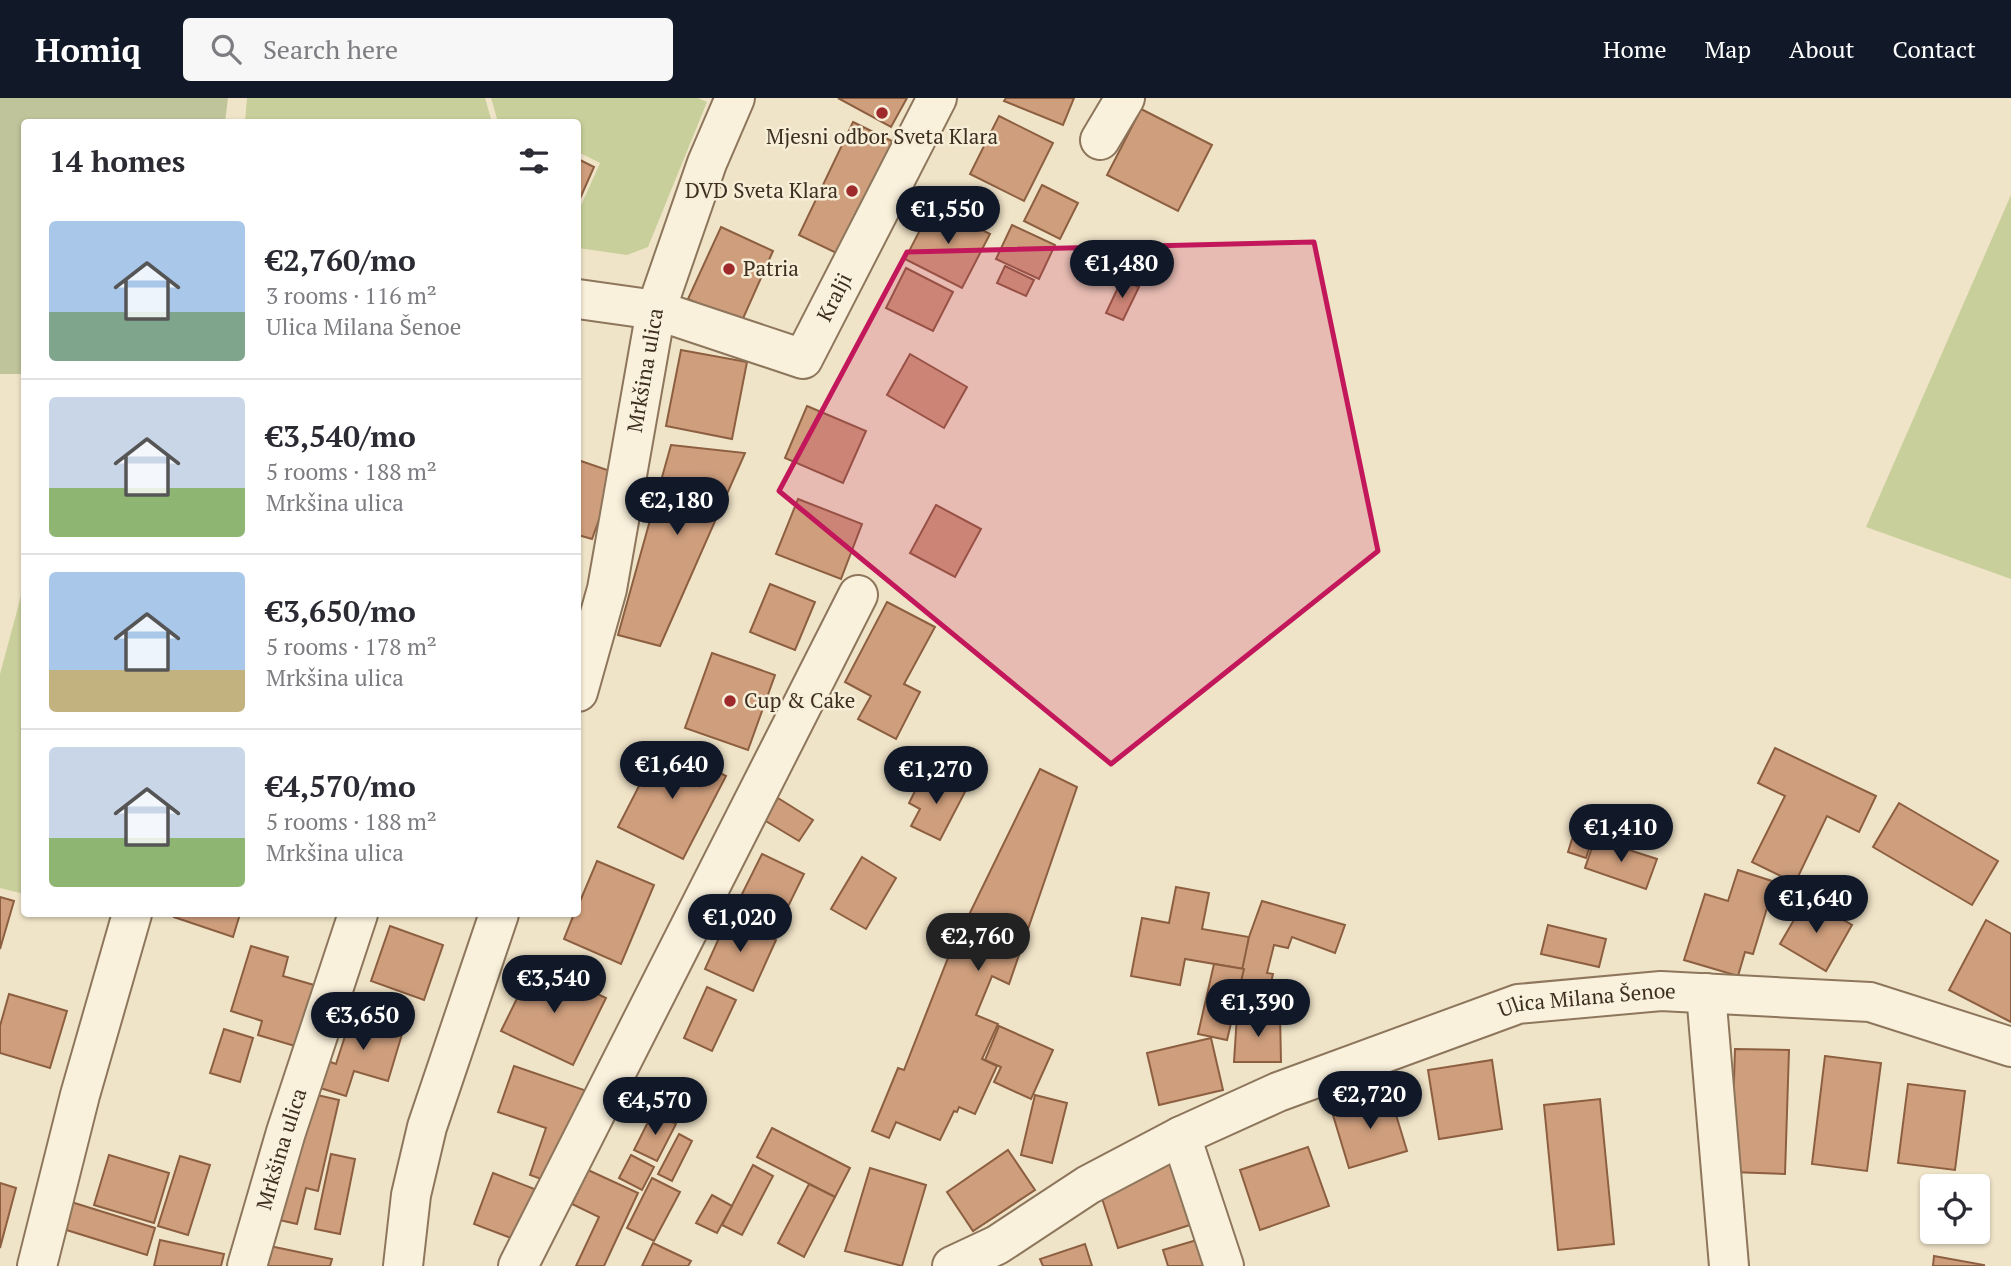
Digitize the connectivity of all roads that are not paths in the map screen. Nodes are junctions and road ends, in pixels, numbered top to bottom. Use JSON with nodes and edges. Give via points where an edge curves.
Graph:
{"nodes":[{"id":1,"x":735,"y":98,"type":"edge"},
{"id":2,"x":937,"y":98,"type":"edge"},
{"id":3,"x":1125,"y":98,"type":"edge"},
{"id":4,"x":1100,"y":140,"type":"dead end"},
{"id":5,"x":581,"y":299,"type":"edge"},
{"id":6,"x":656,"y":310,"type":"junction"},
{"id":7,"x":858,"y":594,"type":"dead end"},
{"id":8,"x":581,"y":681,"type":"edge"},
{"id":9,"x":131,"y":917,"type":"edge"},
{"id":10,"x":357,"y":917,"type":"edge"},
{"id":11,"x":498,"y":917,"type":"edge"},
{"id":12,"x":1706,"y":993,"type":"junction"},
{"id":13,"x":2011,"y":1047,"type":"edge"},
{"id":14,"x":1181,"y":1136,"type":"junction"},
{"id":15,"x":1001,"y":1256,"type":"edge"},
{"id":16,"x":37,"y":1266,"type":"edge"},
{"id":17,"x":247,"y":1266,"type":"edge"},
{"id":18,"x":403,"y":1266,"type":"edge"},
{"id":19,"x":518,"y":1266,"type":"edge"},
{"id":20,"x":952,"y":1266,"type":"edge"},
{"id":21,"x":1224,"y":1266,"type":"edge"},
{"id":22,"x":1730,"y":1266,"type":"edge"}],
"edges":[{"from":1,"to":6,"type":"street","name":"Mrkšina ulica","via":[[707,163]]},
{"from":2,"to":6,"type":"street","name":"Kralji","via":[[803,359]]},
{"from":3,"to":4,"type":"street"},
{"from":5,"to":6,"type":"street"},
{"from":6,"to":8,"type":"street","name":"Mrkšina ulica","via":[[607,589]]},
{"from":7,"to":19,"type":"street"},
{"from":9,"to":16,"type":"street"},
{"from":10,"to":17,"type":"street","name":"Mrkšina ulica"},
{"from":11,"to":18,"type":"street","via":[[427,1127],[411,1195]]},
{"from":12,"to":13,"type":"street","name":"Ulica Milana Šenoe","via":[[1870,1002]]},
{"from":12,"to":14,"type":"street","name":"Ulica Milana Šenoe","via":[[1661,992],[1518,1004],[1278,1092]]},
{"from":12,"to":22,"type":"street"},
{"from":14,"to":15,"type":"street","name":"Ulica Milana Šenoe","via":[[1088,1185]]},
{"from":14,"to":21,"type":"street"},
{"from":15,"to":20,"type":"street","name":"Ulica Milana Šenoe"}]}
